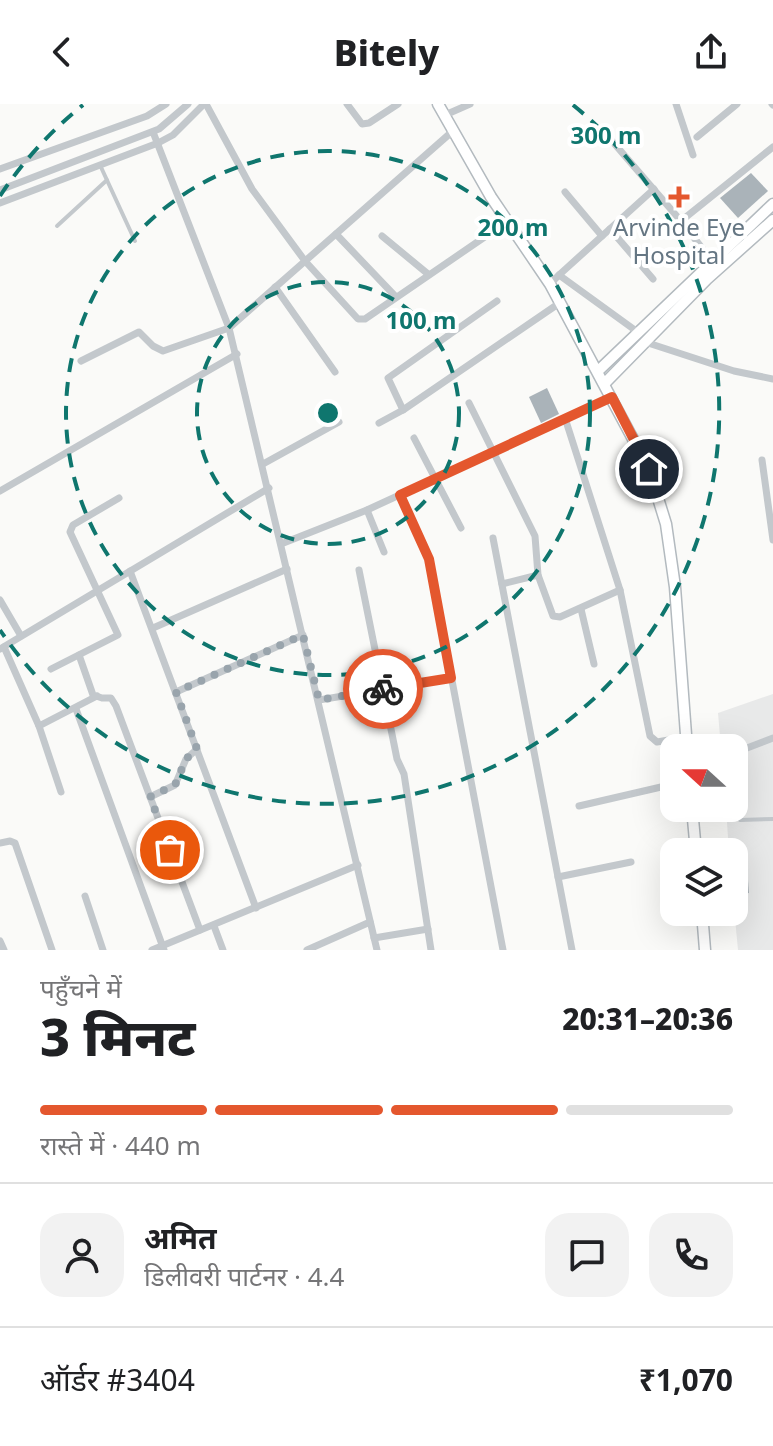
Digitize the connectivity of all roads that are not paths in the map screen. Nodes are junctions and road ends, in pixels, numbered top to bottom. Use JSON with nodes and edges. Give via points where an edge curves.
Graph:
{"nodes":[{"id":1,"x":166,"y":104,"type":"edge"},
{"id":2,"x":188,"y":104,"type":"edge"},
{"id":3,"x":205,"y":104,"type":"edge"},
{"id":4,"x":347,"y":104,"type":"edge"},
{"id":5,"x":398,"y":104,"type":"edge"},
{"id":6,"x":438,"y":104,"type":"edge"},
{"id":7,"x":470,"y":104,"type":"edge"},
{"id":8,"x":676,"y":104,"type":"edge"},
{"id":9,"x":737,"y":104,"type":"edge"},
{"id":10,"x":445,"y":115,"type":"junction"},
{"id":11,"x":454,"y":130,"type":"junction"},
{"id":12,"x":153,"y":132,"type":"junction"},
{"id":13,"x":606,"y":134,"type":"dead end"},
{"id":14,"x":697,"y":137,"type":"dead end"},
{"id":15,"x":158,"y":143,"type":"junction"},
{"id":16,"x":773,"y":147,"type":"edge"},
{"id":17,"x":693,"y":155,"type":"dead end"},
{"id":18,"x":0,"y":161,"type":"edge"},
{"id":19,"x":11,"y":165,"type":"junction"},
{"id":20,"x":100,"y":165,"type":"junction"},
{"id":21,"x":0,"y":169,"type":"edge"},
{"id":22,"x":107,"y":180,"type":"junction"},
{"id":23,"x":654,"y":189,"type":"junction"},
{"id":24,"x":0,"y":190,"type":"edge"},
{"id":25,"x":565,"y":192,"type":"dead end"},
{"id":26,"x":0,"y":203,"type":"edge"},
{"id":27,"x":773,"y":204,"type":"edge"},
{"id":28,"x":508,"y":221,"type":"junction"},
{"id":29,"x":681,"y":221,"type":"junction"},
{"id":30,"x":772,"y":224,"type":"edge"},
{"id":31,"x":57,"y":226,"type":"dead end"},
{"id":32,"x":610,"y":229,"type":"junction"},
{"id":33,"x":336,"y":234,"type":"junction"},
{"id":34,"x":382,"y":236,"type":"dead end"},
{"id":35,"x":602,"y":236,"type":"junction"},
{"id":36,"x":135,"y":241,"type":"dead end"},
{"id":37,"x":305,"y":261,"type":"junction"},
{"id":38,"x":712,"y":261,"type":"junction"},
{"id":39,"x":428,"y":274,"type":"junction"},
{"id":40,"x":559,"y":275,"type":"junction"},
{"id":41,"x":653,"y":279,"type":"dead end"},
{"id":42,"x":550,"y":284,"type":"junction"},
{"id":43,"x":275,"y":287,"type":"junction"},
{"id":44,"x":396,"y":297,"type":"junction"},
{"id":45,"x":497,"y":301,"type":"dead end"},
{"id":46,"x":561,"y":302,"type":"junction"},
{"id":47,"x":229,"y":328,"type":"junction"},
{"id":48,"x":642,"y":338,"type":"junction"},
{"id":49,"x":237,"y":354,"type":"junction"},
{"id":50,"x":81,"y":361,"type":"dead end"},
{"id":51,"x":598,"y":371,"type":"junction"},
{"id":52,"x":335,"y":372,"type":"dead end"},
{"id":53,"x":773,"y":379,"type":"edge"},
{"id":54,"x":605,"y":383,"type":"junction"},
{"id":55,"x":612,"y":397,"type":"junction"},
{"id":56,"x":469,"y":403,"type":"dead end"},
{"id":57,"x":403,"y":410,"type":"junction"},
{"id":58,"x":565,"y":418,"type":"junction"},
{"id":59,"x":339,"y":422,"type":"dead end"},
{"id":60,"x":379,"y":423,"type":"dead end"},
{"id":61,"x":414,"y":438,"type":"dead end"},
{"id":62,"x":494,"y":451,"type":"junction"},
{"id":63,"x":762,"y":460,"type":"dead end"},
{"id":64,"x":263,"y":464,"type":"junction"},
{"id":65,"x":435,"y":478,"type":"junction"},
{"id":66,"x":269,"y":488,"type":"junction"},
{"id":67,"x":0,"y":491,"type":"edge"},
{"id":68,"x":400,"y":495,"type":"junction"},
{"id":69,"x":119,"y":498,"type":"dead end"},
{"id":70,"x":771,"y":509,"type":"edge"},
{"id":71,"x":367,"y":510,"type":"junction"},
{"id":72,"x":461,"y":528,"type":"dead end"},
{"id":73,"x":493,"y":538,"type":"dead end"},
{"id":74,"x":773,"y":540,"type":"edge"},
{"id":75,"x":281,"y":544,"type":"junction"},
{"id":76,"x":384,"y":552,"type":"dead end"},
{"id":77,"x":287,"y":569,"type":"junction"},
{"id":78,"x":359,"y":570,"type":"dead end"},
{"id":79,"x":130,"y":571,"type":"junction"},
{"id":80,"x":538,"y":575,"type":"junction"},
{"id":81,"x":502,"y":584,"type":"junction"},
{"id":82,"x":620,"y":590,"type":"junction"},
{"id":83,"x":97,"y":591,"type":"junction"},
{"id":84,"x":0,"y":600,"type":"edge"},
{"id":85,"x":581,"y":609,"type":"junction"},
{"id":86,"x":153,"y":628,"type":"junction"},
{"id":87,"x":303,"y":635,"type":"junction"},
{"id":88,"x":21,"y":636,"type":"junction"},
{"id":89,"x":2,"y":648,"type":"edge"},
{"id":90,"x":79,"y":655,"type":"junction"},
{"id":91,"x":594,"y":664,"type":"dead end"},
{"id":92,"x":51,"y":669,"type":"dead end"},
{"id":93,"x":451,"y":678,"type":"junction"},
{"id":94,"x":383,"y":689,"type":"junction"},
{"id":95,"x":176,"y":692,"type":"junction"},
{"id":96,"x":97,"y":696,"type":"junction"},
{"id":97,"x":319,"y":700,"type":"junction"},
{"id":98,"x":76,"y":709,"type":"junction"},
{"id":99,"x":39,"y":726,"type":"junction"},
{"id":100,"x":686,"y":734,"type":"edge"},
{"id":101,"x":773,"y":738,"type":"edge"},
{"id":102,"x":660,"y":742,"type":"edge"},
{"id":103,"x":748,"y":748,"type":"edge"},
{"id":104,"x":197,"y":749,"type":"junction"},
{"id":105,"x":660,"y":787,"type":"edge"},
{"id":106,"x":61,"y":792,"type":"dead end"},
{"id":107,"x":150,"y":797,"type":"junction"},
{"id":108,"x":579,"y":806,"type":"dead end"},
{"id":109,"x":773,"y":819,"type":"edge"},
{"id":110,"x":748,"y":820,"type":"edge"},
{"id":111,"x":0,"y":843,"type":"edge"},
{"id":112,"x":631,"y":862,"type":"dead end"},
{"id":113,"x":358,"y":865,"type":"junction"},
{"id":114,"x":558,"y":877,"type":"junction"},
{"id":115,"x":85,"y":896,"type":"dead end"},
{"id":116,"x":256,"y":908,"type":"junction"},
{"id":117,"x":370,"y":922,"type":"junction"},
{"id":118,"x":214,"y":926,"type":"junction"},
{"id":119,"x":703,"y":926,"type":"edge"},
{"id":120,"x":428,"y":929,"type":"junction"},
{"id":121,"x":200,"y":930,"type":"junction"},
{"id":122,"x":374,"y":938,"type":"junction"},
{"id":123,"x":0,"y":941,"type":"edge"},
{"id":124,"x":164,"y":948,"type":"edge"},
{"id":125,"x":4,"y":950,"type":"edge"},
{"id":126,"x":52,"y":950,"type":"edge"},
{"id":127,"x":103,"y":950,"type":"edge"},
{"id":128,"x":152,"y":950,"type":"edge"},
{"id":129,"x":223,"y":950,"type":"edge"},
{"id":130,"x":307,"y":950,"type":"edge"},
{"id":131,"x":377,"y":950,"type":"edge"},
{"id":132,"x":431,"y":950,"type":"edge"},
{"id":133,"x":503,"y":950,"type":"edge"},
{"id":134,"x":572,"y":950,"type":"edge"},
{"id":135,"x":705,"y":950,"type":"edge"}],
"edges":[{"from":1,"to":19,"type":"street","via":[[147,116]]},
{"from":2,"to":12,"type":"street"},
{"from":3,"to":15,"type":"street"},
{"from":3,"to":37,"type":"street","via":[[246,181]]},
{"from":4,"to":5,"type":"street","via":[[362,124]]},
{"from":6,"to":10,"type":"main road"},
{"from":7,"to":10,"type":"street"},
{"from":8,"to":17,"type":"street"},
{"from":9,"to":14,"type":"street"},
{"from":10,"to":11,"type":"main road"},
{"from":11,"to":28,"type":"main road"},
{"from":11,"to":33,"type":"street"},
{"from":12,"to":15,"type":"street"},
{"from":12,"to":24,"type":"street"},
{"from":13,"to":23,"type":"street"},
{"from":15,"to":20,"type":"street"},
{"from":15,"to":47,"type":"street"},
{"from":16,"to":29,"type":"street"},
{"from":18,"to":19,"type":"street"},
{"from":19,"to":21,"type":"street"},
{"from":20,"to":22,"type":"lane"},
{"from":20,"to":26,"type":"street"},
{"from":22,"to":31,"type":"lane"},
{"from":22,"to":36,"type":"lane"},
{"from":23,"to":29,"type":"street"},
{"from":23,"to":32,"type":"street"},
{"from":25,"to":35,"type":"street"},
{"from":27,"to":38,"type":"main road"},
{"from":28,"to":39,"type":"street"},
{"from":28,"to":42,"type":"main road"},
{"from":29,"to":38,"type":"street"},
{"from":30,"to":48,"type":"main road"},
{"from":32,"to":35,"type":"street"},
{"from":32,"to":41,"type":"street"},
{"from":33,"to":37,"type":"street"},
{"from":33,"to":44,"type":"street"},
{"from":34,"to":39,"type":"street"},
{"from":35,"to":40,"type":"street"},
{"from":37,"to":43,"type":"street"},
{"from":37,"to":44,"type":"street","via":[[358,319]]},
{"from":38,"to":48,"type":"main road"},
{"from":39,"to":44,"type":"street"},
{"from":40,"to":42,"type":"street"},
{"from":40,"to":48,"type":"street"},
{"from":42,"to":46,"type":"main road"},
{"from":43,"to":47,"type":"street"},
{"from":43,"to":52,"type":"street"},
{"from":45,"to":57,"type":"street","via":[[388,378]]},
{"from":46,"to":51,"type":"main road"},
{"from":46,"to":57,"type":"street"},
{"from":47,"to":49,"type":"street"},
{"from":47,"to":50,"type":"street","via":[[163,351],[139,332]]},
{"from":48,"to":51,"type":"main road"},
{"from":48,"to":53,"type":"street","via":[[734,371]]},
{"from":48,"to":54,"type":"main road"},
{"from":49,"to":64,"type":"street"},
{"from":49,"to":67,"type":"street"},
{"from":51,"to":54,"type":"main road"},
{"from":54,"to":55,"type":"main road"},
{"from":55,"to":58,"type":"street"},
{"from":55,"to":100,"type":"main road","via":[[649,469],[666,524]]},
{"from":56,"to":62,"type":"street"},
{"from":57,"to":60,"type":"street"},
{"from":58,"to":62,"type":"street"},
{"from":58,"to":82,"type":"street"},
{"from":59,"to":64,"type":"street"},
{"from":61,"to":65,"type":"street"},
{"from":62,"to":65,"type":"street"},
{"from":62,"to":80,"type":"street","via":[[535,536]]},
{"from":63,"to":70,"type":"street"},
{"from":64,"to":66,"type":"street"},
{"from":65,"to":68,"type":"street"},
{"from":65,"to":72,"type":"street"},
{"from":66,"to":75,"type":"street"},
{"from":66,"to":79,"type":"street"},
{"from":68,"to":71,"type":"street"},
{"from":68,"to":93,"type":"street","via":[[429,559]]},
{"from":69,"to":83,"type":"street","via":[[73,525],[70,532]]},
{"from":70,"to":74,"type":"street"},
{"from":71,"to":75,"type":"street"},
{"from":71,"to":76,"type":"street"},
{"from":73,"to":81,"type":"street"},
{"from":75,"to":77,"type":"street"},
{"from":77,"to":86,"type":"street"},
{"from":77,"to":87,"type":"street"},
{"from":78,"to":94,"type":"street"},
{"from":79,"to":83,"type":"street"},
{"from":79,"to":86,"type":"street"},
{"from":80,"to":81,"type":"street"},
{"from":80,"to":85,"type":"street","via":[[553,616]]},
{"from":81,"to":114,"type":"street"},
{"from":82,"to":85,"type":"street"},
{"from":82,"to":102,"type":"street","via":[[650,736]]},
{"from":83,"to":88,"type":"street"},
{"from":83,"to":90,"type":"street","via":[[118,635]]},
{"from":84,"to":88,"type":"street"},
{"from":85,"to":91,"type":"street"},
{"from":86,"to":95,"type":"street"},
{"from":87,"to":95,"type":"street"},
{"from":87,"to":97,"type":"street"},
{"from":88,"to":89,"type":"street"},
{"from":89,"to":99,"type":"street"},
{"from":90,"to":92,"type":"street"},
{"from":90,"to":96,"type":"street"},
{"from":93,"to":94,"type":"street"},
{"from":93,"to":133,"type":"street"},
{"from":94,"to":97,"type":"street"},
{"from":94,"to":120,"type":"street","via":[[404,774]]},
{"from":95,"to":104,"type":"street"},
{"from":96,"to":98,"type":"street"},
{"from":96,"to":107,"type":"street","via":[[113,700]]},
{"from":97,"to":113,"type":"street"},
{"from":98,"to":99,"type":"street"},
{"from":98,"to":124,"type":"street"},
{"from":99,"to":106,"type":"street"},
{"from":101,"to":103,"type":"street"},
{"from":104,"to":107,"type":"street","via":[[186,759],[175,785]]},
{"from":104,"to":116,"type":"street"},
{"from":105,"to":108,"type":"street"},
{"from":107,"to":121,"type":"street"},
{"from":109,"to":110,"type":"lane"},
{"from":111,"to":126,"type":"street","via":[[15,843]]},
{"from":112,"to":114,"type":"street"},
{"from":113,"to":116,"type":"street"},
{"from":113,"to":117,"type":"street"},
{"from":114,"to":134,"type":"street"},
{"from":115,"to":127,"type":"street"},
{"from":116,"to":118,"type":"street"},
{"from":117,"to":122,"type":"street"},
{"from":117,"to":130,"type":"street"},
{"from":118,"to":121,"type":"street"},
{"from":118,"to":129,"type":"street"},
{"from":119,"to":135,"type":"main road"},
{"from":120,"to":122,"type":"street"},
{"from":120,"to":132,"type":"street"},
{"from":121,"to":124,"type":"street"},
{"from":122,"to":131,"type":"street"},
{"from":123,"to":125,"type":"street"},
{"from":124,"to":128,"type":"street"}]}
